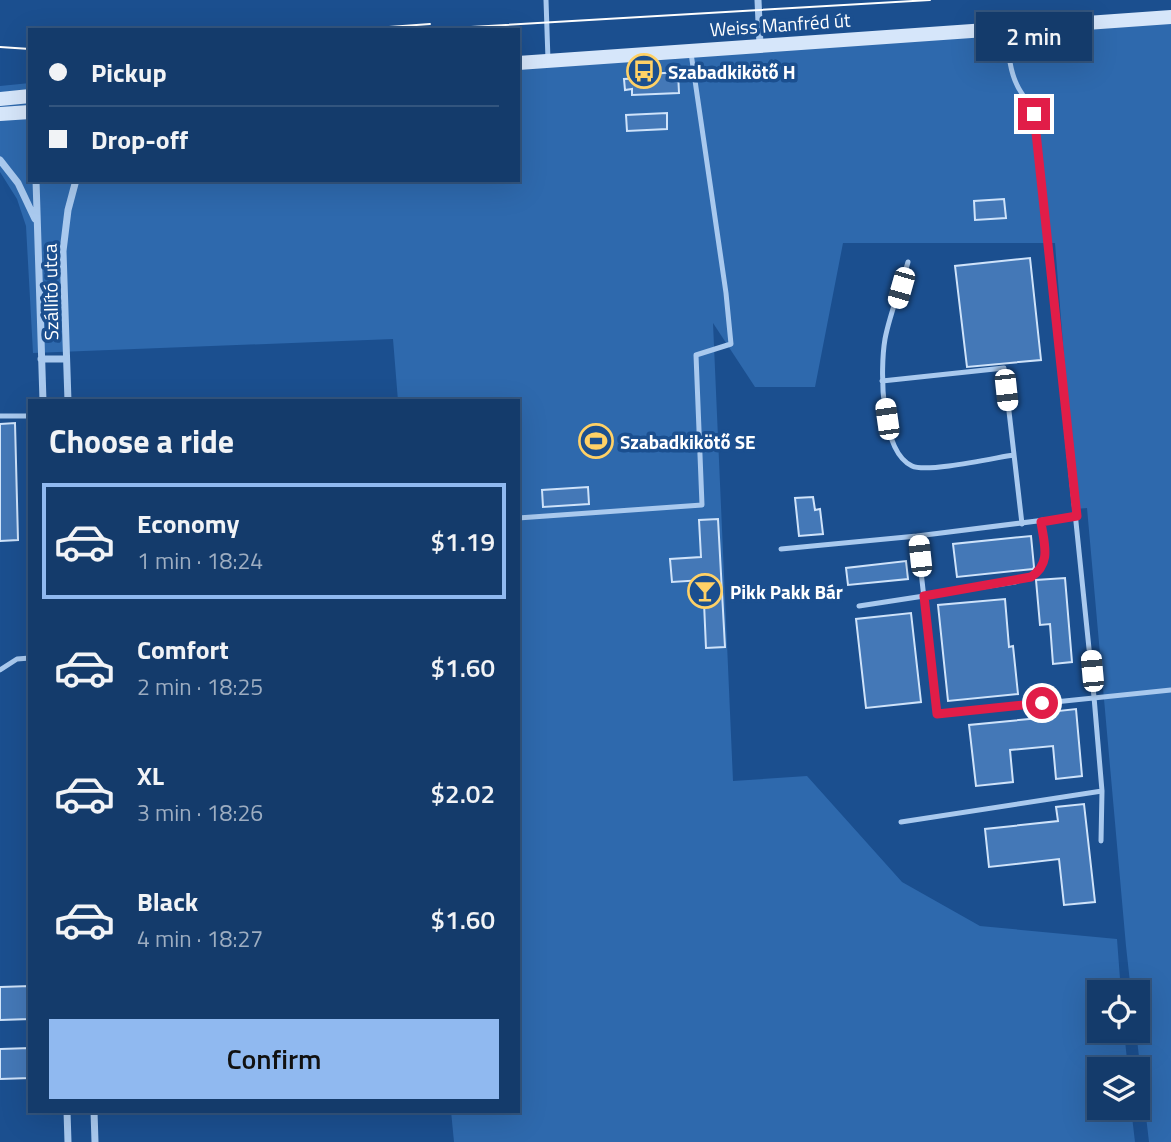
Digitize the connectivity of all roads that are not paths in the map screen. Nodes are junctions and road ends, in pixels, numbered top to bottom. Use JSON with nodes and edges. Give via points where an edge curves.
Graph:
{"nodes":[{"id":1,"x":546,"y":0,"type":"edge"},
{"id":2,"x":758,"y":0,"type":"edge"},
{"id":3,"x":1171,"y":16,"type":"edge"},
{"id":4,"x":1006,"y":27,"type":"junction"},
{"id":5,"x":760,"y":45,"type":"junction"},
{"id":6,"x":691,"y":50,"type":"junction"},
{"id":7,"x":548,"y":60,"type":"junction"},
{"id":8,"x":520,"y":63,"type":"edge"},
{"id":9,"x":28,"y":96,"type":"edge"},
{"id":10,"x":0,"y":99,"type":"edge"},
{"id":11,"x":28,"y":112,"type":"edge"},
{"id":12,"x":0,"y":114,"type":"edge"},
{"id":13,"x":0,"y":160,"type":"edge"},
{"id":14,"x":36,"y":182,"type":"edge"},
{"id":15,"x":77,"y":182,"type":"edge"},
{"id":16,"x":36,"y":221,"type":"junction"},
{"id":17,"x":908,"y":262,"type":"dead end"},
{"id":18,"x":41,"y":359,"type":"junction"},
{"id":19,"x":66,"y":359,"type":"junction"},
{"id":20,"x":882,"y":381,"type":"junction"},
{"id":21,"x":43,"y":399,"type":"edge"},
{"id":22,"x":68,"y":399,"type":"edge"},
{"id":23,"x":0,"y":416,"type":"edge"},
{"id":24,"x":28,"y":416,"type":"edge"},
{"id":25,"x":1013,"y":455,"type":"junction"},
{"id":26,"x":1077,"y":516,"type":"junction"},
{"id":27,"x":520,"y":518,"type":"edge"},
{"id":28,"x":1041,"y":522,"type":"junction"},
{"id":29,"x":1022,"y":524,"type":"junction"},
{"id":30,"x":918,"y":536,"type":"junction"},
{"id":31,"x":781,"y":550,"type":"dead end"},
{"id":32,"x":924,"y":596,"type":"junction"},
{"id":33,"x":859,"y":606,"type":"dead end"},
{"id":34,"x":28,"y":658,"type":"edge"},
{"id":35,"x":0,"y":670,"type":"edge"},
{"id":36,"x":1171,"y":690,"type":"edge"},
{"id":37,"x":1094,"y":697,"type":"junction"},
{"id":38,"x":1102,"y":791,"type":"junction"},
{"id":39,"x":901,"y":822,"type":"dead end"},
{"id":40,"x":1101,"y":841,"type":"dead end"},
{"id":41,"x":67,"y":1113,"type":"edge"},
{"id":42,"x":94,"y":1113,"type":"edge"},
{"id":43,"x":68,"y":1142,"type":"edge"},
{"id":44,"x":95,"y":1142,"type":"edge"}],
"edges":[{"from":1,"to":7,"type":"lane"},
{"from":2,"to":5,"type":"street"},
{"from":3,"to":4,"type":"main road","name":"Weiss Manfréd út"},
{"from":4,"to":5,"type":"main road","name":"Weiss Manfréd út"},
{"from":4,"to":26,"type":"lane","via":[[1017,86],[1034,114]]},
{"from":5,"to":6,"type":"main road","name":"Weiss Manfréd út"},
{"from":6,"to":7,"type":"main road","name":"Weiss Manfréd út"},
{"from":6,"to":27,"type":"lane","via":[[731,344],[696,355],[702,505]]},
{"from":7,"to":8,"type":"main road","name":"Weiss Manfréd út"},
{"from":9,"to":10,"type":"main road"},
{"from":11,"to":12,"type":"main road"},
{"from":13,"to":16,"type":"street","name":"Szállító utca","via":[[18,183]]},
{"from":14,"to":16,"type":"street","name":"Szállító utca"},
{"from":15,"to":19,"type":"street","name":"Szállító utca","via":[[63,251]]},
{"from":16,"to":18,"type":"street","name":"Szállító utca"},
{"from":17,"to":20,"type":"lane","via":[[885,340]]},
{"from":18,"to":19,"type":"street"},
{"from":18,"to":21,"type":"street","name":"Szállító utca"},
{"from":19,"to":22,"type":"street","name":"Szállító utca"},
{"from":20,"to":25,"type":"lane","via":[[890,438],[912,466]]},
{"from":20,"to":25,"type":"lane","via":[[1004,368]]},
{"from":23,"to":24,"type":"lane"},
{"from":25,"to":29,"type":"lane"},
{"from":26,"to":28,"type":"lane"},
{"from":26,"to":37,"type":"lane"},
{"from":28,"to":29,"type":"lane"},
{"from":28,"to":32,"type":"lane","via":[[1044,565],[1031,577]]},
{"from":29,"to":30,"type":"lane"},
{"from":30,"to":31,"type":"lane"},
{"from":30,"to":32,"type":"lane"},
{"from":32,"to":33,"type":"lane"},
{"from":32,"to":37,"type":"lane","via":[[937,714]]},
{"from":34,"to":35,"type":"lane","via":[[17,659]]},
{"from":36,"to":37,"type":"lane"},
{"from":37,"to":38,"type":"lane"},
{"from":38,"to":39,"type":"lane"},
{"from":38,"to":40,"type":"lane"},
{"from":41,"to":43,"type":"street"},
{"from":42,"to":44,"type":"street"}]}
